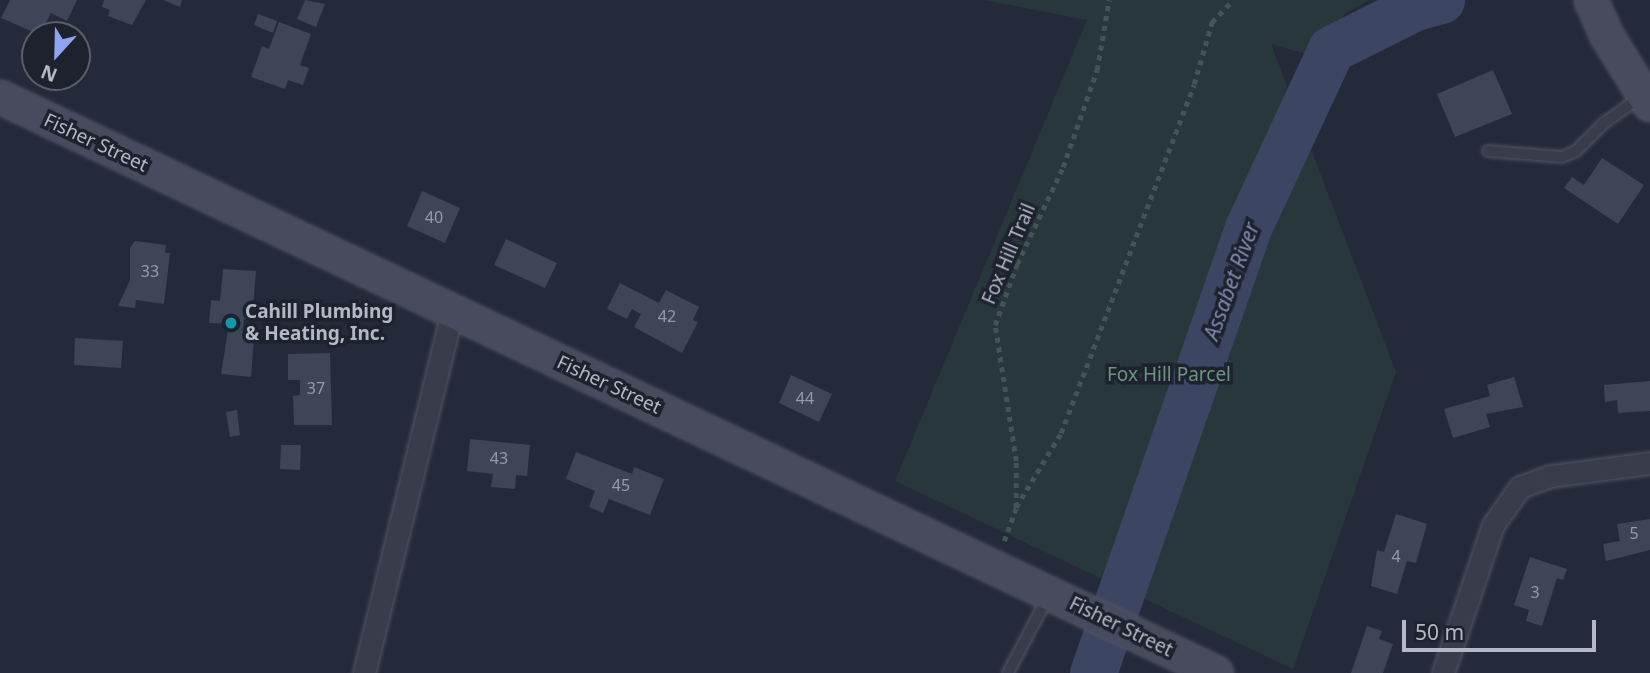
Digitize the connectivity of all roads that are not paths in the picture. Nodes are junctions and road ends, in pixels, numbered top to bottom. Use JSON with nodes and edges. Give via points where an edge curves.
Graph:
{"nodes":[{"id":1,"x":1591,"y":0,"type":"edge"},
{"id":2,"x":1640,"y":90,"type":"edge"},
{"id":3,"x":0,"y":97,"type":"edge"},
{"id":4,"x":1488,"y":151,"type":"dead end"},
{"id":5,"x":452,"y":312,"type":"junction"},
{"id":6,"x":1650,"y":463,"type":"edge"},
{"id":7,"x":1051,"y":593,"type":"junction"},
{"id":8,"x":364,"y":673,"type":"edge"},
{"id":9,"x":1008,"y":673,"type":"edge"},
{"id":10,"x":1217,"y":673,"type":"edge"},
{"id":11,"x":1443,"y":673,"type":"edge"}],
"edges":[{"from":1,"to":2,"type":"main road"},
{"from":2,"to":4,"type":"lane","via":[[1576,151],[1562,157]]},
{"from":3,"to":5,"type":"main road","name":"Fisher Street"},
{"from":5,"to":7,"type":"main road","name":"Fisher Street"},
{"from":5,"to":8,"type":"street"},
{"from":6,"to":11,"type":"street","via":[[1550,476],[1520,487],[1493,525]]},
{"from":7,"to":9,"type":"lane"},
{"from":7,"to":10,"type":"main road","name":"Fisher Street"}]}
